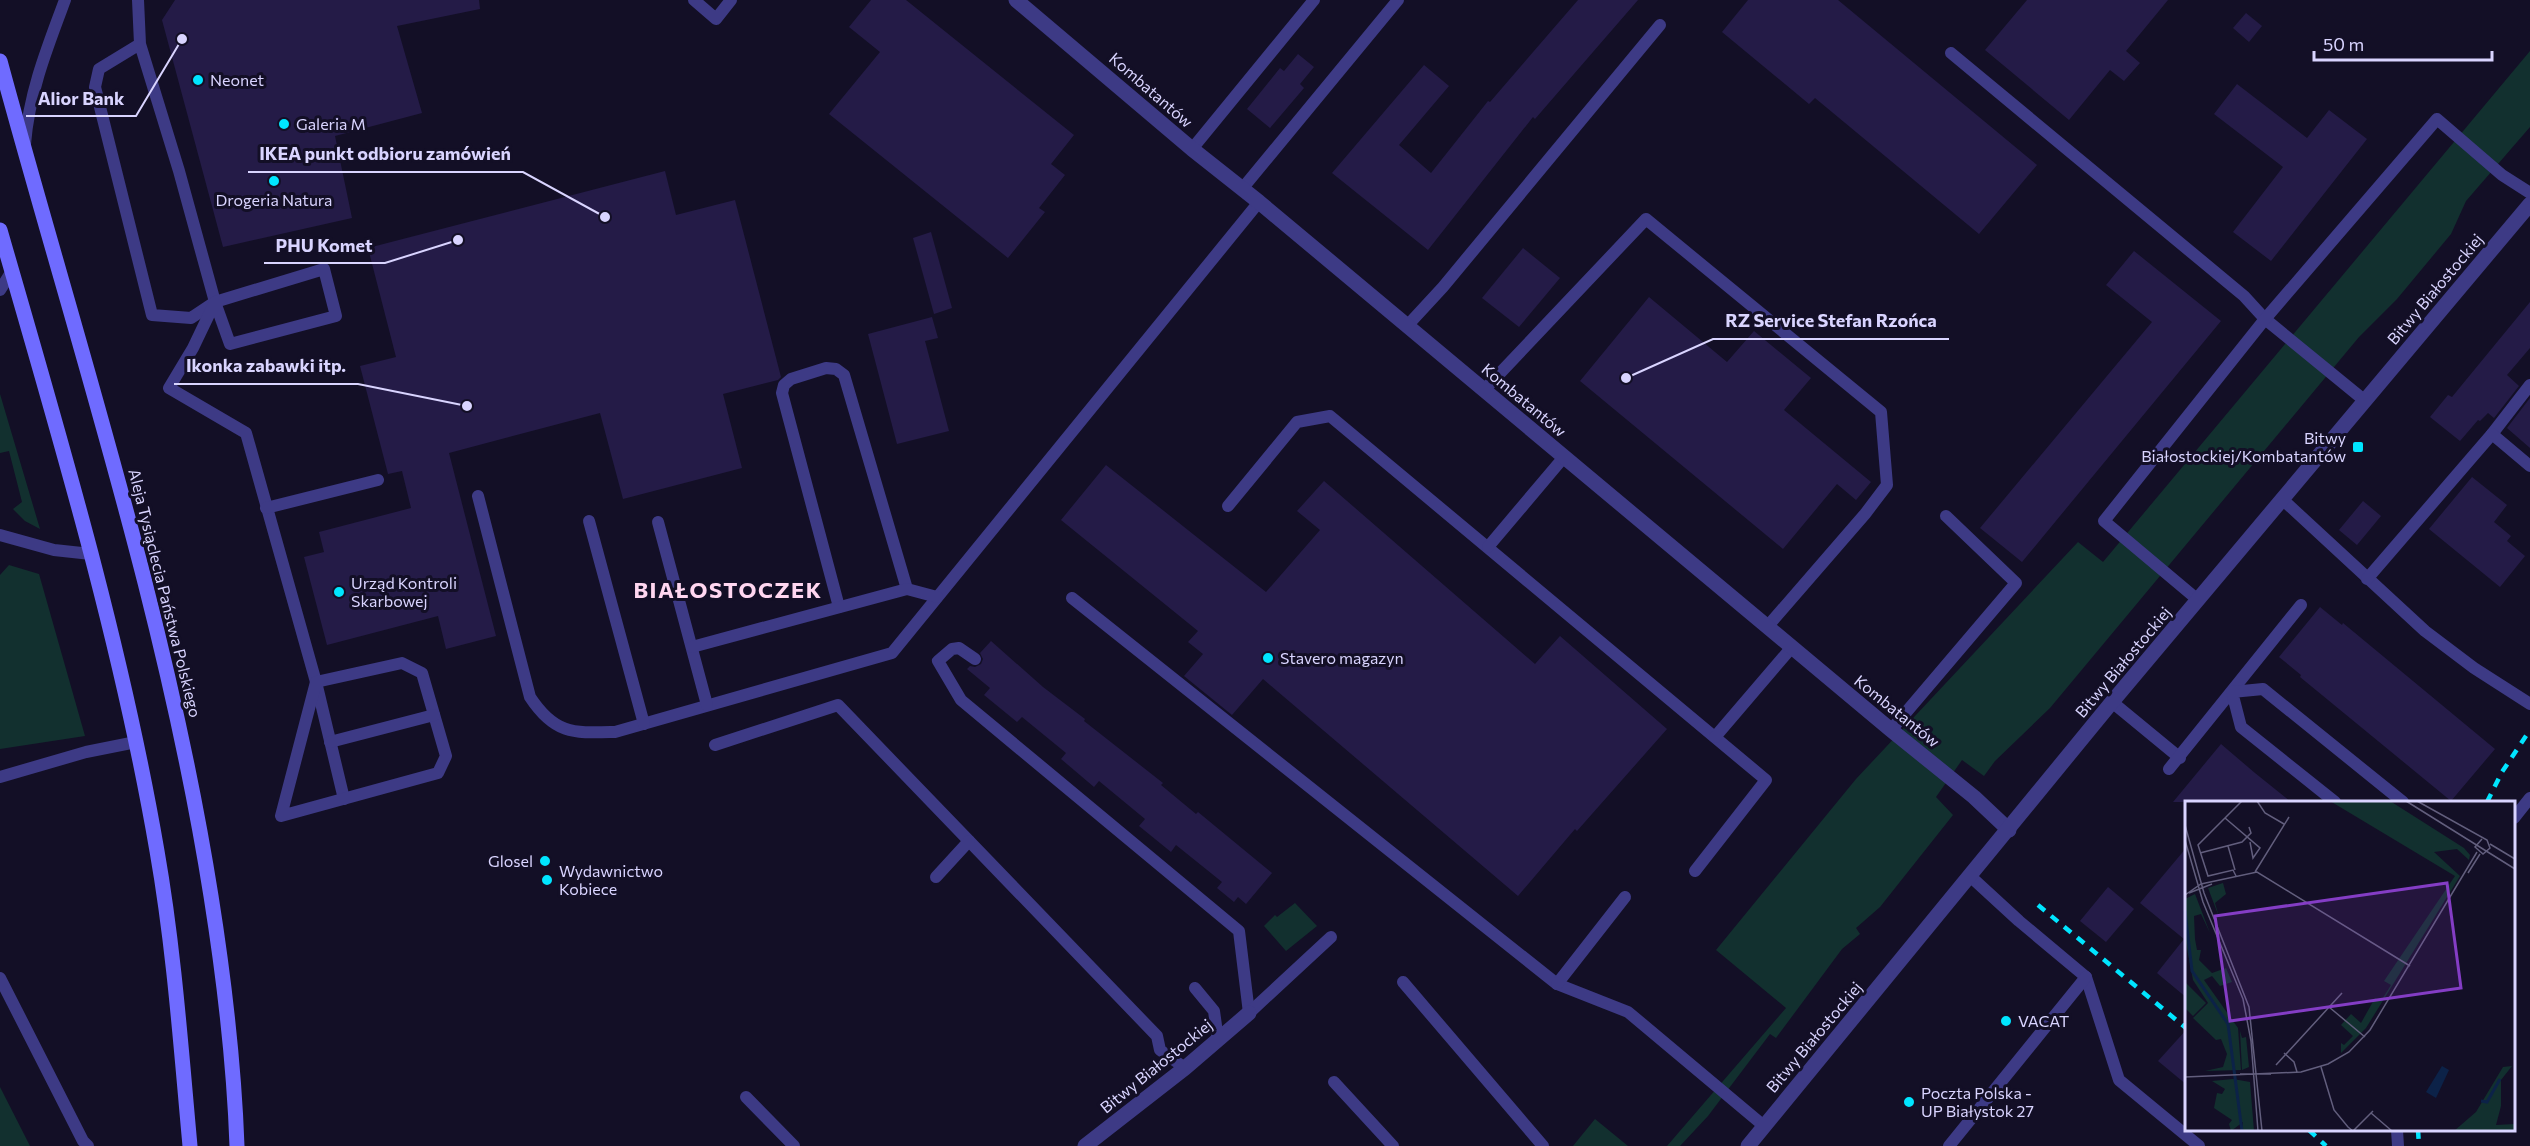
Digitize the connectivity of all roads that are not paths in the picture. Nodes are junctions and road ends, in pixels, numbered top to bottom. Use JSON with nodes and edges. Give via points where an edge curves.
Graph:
{"nodes":[{"id":1,"x":65,"y":0,"type":"edge"},
{"id":2,"x":138,"y":0,"type":"edge"},
{"id":3,"x":694,"y":0,"type":"edge"},
{"id":4,"x":731,"y":0,"type":"edge"},
{"id":5,"x":1016,"y":0,"type":"edge"},
{"id":6,"x":1314,"y":0,"type":"edge"},
{"id":7,"x":1398,"y":0,"type":"edge"},
{"id":8,"x":1660,"y":25,"type":"dead end"},
{"id":9,"x":140,"y":44,"type":"junction"},
{"id":10,"x":1951,"y":53,"type":"dead end"},
{"id":11,"x":1,"y":70,"type":"edge"},
{"id":12,"x":25,"y":149,"type":"junction"},
{"id":13,"x":1192,"y":149,"type":"junction"},
{"id":14,"x":1242,"y":189,"type":"junction"},
{"id":15,"x":2530,"y":194,"type":"edge"},
{"id":16,"x":1259,"y":202,"type":"junction"},
{"id":17,"x":2530,"y":204,"type":"edge"},
{"id":18,"x":0,"y":230,"type":"edge"},
{"id":19,"x":12,"y":271,"type":"junction"},
{"id":20,"x":0,"y":290,"type":"edge"},
{"id":21,"x":215,"y":302,"type":"junction"},
{"id":22,"x":2265,"y":319,"type":"junction"},
{"id":23,"x":1407,"y":326,"type":"junction"},
{"id":24,"x":2530,"y":385,"type":"edge"},
{"id":25,"x":1484,"y":390,"type":"junction"},
{"id":26,"x":2364,"y":400,"type":"junction"},
{"id":27,"x":2492,"y":434,"type":"junction"},
{"id":28,"x":1564,"y":457,"type":"junction"},
{"id":29,"x":2530,"y":466,"type":"edge"},
{"id":30,"x":378,"y":480,"type":"dead end"},
{"id":31,"x":478,"y":496,"type":"dead end"},
{"id":32,"x":2282,"y":499,"type":"junction"},
{"id":33,"x":1228,"y":506,"type":"dead end"},
{"id":34,"x":267,"y":508,"type":"junction"},
{"id":35,"x":1946,"y":516,"type":"dead end"},
{"id":36,"x":589,"y":521,"type":"dead end"},
{"id":37,"x":658,"y":522,"type":"dead end"},
{"id":38,"x":0,"y":535,"type":"edge"},
{"id":39,"x":1488,"y":547,"type":"junction"},
{"id":40,"x":90,"y":554,"type":"junction"},
{"id":41,"x":2367,"y":579,"type":"junction"},
{"id":42,"x":907,"y":589,"type":"junction"},
{"id":43,"x":937,"y":597,"type":"junction"},
{"id":44,"x":1072,"y":598,"type":"dead end"},
{"id":45,"x":2198,"y":600,"type":"junction"},
{"id":46,"x":2301,"y":605,"type":"dead end"},
{"id":47,"x":839,"y":607,"type":"junction"},
{"id":48,"x":1767,"y":627,"type":"junction"},
{"id":49,"x":692,"y":647,"type":"junction"},
{"id":50,"x":1792,"y":647,"type":"junction"},
{"id":51,"x":975,"y":659,"type":"dead end"},
{"id":52,"x":316,"y":682,"type":"junction"},
{"id":53,"x":2232,"y":692,"type":"junction"},
{"id":54,"x":2112,"y":702,"type":"junction"},
{"id":55,"x":2530,"y":704,"type":"edge"},
{"id":56,"x":707,"y":705,"type":"junction"},
{"id":57,"x":434,"y":716,"type":"junction"},
{"id":58,"x":644,"y":724,"type":"junction"},
{"id":59,"x":1891,"y":730,"type":"junction"},
{"id":60,"x":1715,"y":737,"type":"junction"},
{"id":61,"x":136,"y":742,"type":"junction"},
{"id":62,"x":330,"y":742,"type":"junction"},
{"id":63,"x":715,"y":744,"type":"dead end"},
{"id":64,"x":2180,"y":758,"type":"junction"},
{"id":65,"x":2169,"y":769,"type":"dead end"},
{"id":66,"x":0,"y":777,"type":"edge"},
{"id":67,"x":2530,"y":798,"type":"edge"},
{"id":68,"x":344,"y":799,"type":"junction"},
{"id":69,"x":2334,"y":801,"type":"edge"},
{"id":70,"x":2402,"y":801,"type":"edge"},
{"id":71,"x":2515,"y":817,"type":"edge"},
{"id":72,"x":2008,"y":830,"type":"junction"},
{"id":73,"x":969,"y":841,"type":"junction"},
{"id":74,"x":1695,"y":871,"type":"dead end"},
{"id":75,"x":1970,"y":876,"type":"junction"},
{"id":76,"x":936,"y":877,"type":"dead end"},
{"id":77,"x":1625,"y":897,"type":"dead end"},
{"id":78,"x":1331,"y":937,"type":"dead end"},
{"id":79,"x":2086,"y":977,"type":"junction"},
{"id":80,"x":0,"y":978,"type":"edge"},
{"id":81,"x":1403,"y":982,"type":"dead end"},
{"id":82,"x":1557,"y":984,"type":"junction"},
{"id":83,"x":1195,"y":988,"type":"dead end"},
{"id":84,"x":1249,"y":1013,"type":"junction"},
{"id":85,"x":1218,"y":1040,"type":"junction"},
{"id":86,"x":1185,"y":1068,"type":"junction"},
{"id":87,"x":1334,"y":1082,"type":"dead end"},
{"id":88,"x":746,"y":1097,"type":"dead end"},
{"id":89,"x":1764,"y":1126,"type":"junction"},
{"id":90,"x":2397,"y":1131,"type":"edge"},
{"id":91,"x":1088,"y":1145,"type":"edge"},
{"id":92,"x":88,"y":1146,"type":"edge"},
{"id":93,"x":190,"y":1146,"type":"edge"},
{"id":94,"x":237,"y":1146,"type":"edge"},
{"id":95,"x":794,"y":1146,"type":"edge"},
{"id":96,"x":1393,"y":1146,"type":"edge"},
{"id":97,"x":1543,"y":1146,"type":"edge"},
{"id":98,"x":1748,"y":1146,"type":"edge"},
{"id":99,"x":1949,"y":1146,"type":"edge"},
{"id":100,"x":2199,"y":1146,"type":"edge"},
{"id":101,"x":2398,"y":1146,"type":"edge"}],
"edges":[{"from":1,"to":12,"type":"lane","via":[[28,112]]},
{"from":2,"to":9,"type":"lane"},
{"from":3,"to":4,"type":"lane","via":[[716,19]]},
{"from":5,"to":13,"type":"street","name":"Kombatantów"},
{"from":6,"to":13,"type":"lane"},
{"from":7,"to":14,"type":"lane"},
{"from":8,"to":23,"type":"lane"},
{"from":9,"to":21,"type":"lane"},
{"from":9,"to":21,"type":"lane","via":[[99,69],[95,87],[152,315],[191,318]]},
{"from":10,"to":22,"type":"lane","via":[[2244,296]]},
{"from":11,"to":12,"type":"main road","name":"Aleja Tysiąclecia Państwa Polskiego"},
{"from":12,"to":94,"type":"main road","name":"Aleja Tysiąclecia Państwa Polskiego","via":[[128,517],[177,711],[217,941]]},
{"from":13,"to":14,"type":"street","name":"Kombatantów"},
{"from":14,"to":16,"type":"street","name":"Kombatantów"},
{"from":15,"to":22,"type":"lane","via":[[2437,119]]},
{"from":16,"to":23,"type":"street","name":"Kombatantów"},
{"from":16,"to":43,"type":"lane"},
{"from":17,"to":26,"type":"street","name":"Bitwy Białostockiej"},
{"from":18,"to":19,"type":"main road"},
{"from":19,"to":20,"type":"lane"},
{"from":19,"to":40,"type":"main road"},
{"from":21,"to":21,"type":"lane","via":[[324,268],[336,316],[230,344]]},
{"from":21,"to":34,"type":"lane","via":[[169,388],[246,433]]},
{"from":22,"to":26,"type":"lane"},
{"from":22,"to":45,"type":"lane","via":[[2104,521]]},
{"from":23,"to":25,"type":"street","name":"Kombatantów"},
{"from":24,"to":27,"type":"lane"},
{"from":25,"to":28,"type":"street","name":"Kombatantów"},
{"from":25,"to":48,"type":"lane","via":[[1646,219],[1881,412],[1887,485]]},
{"from":26,"to":32,"type":"street","name":"Bitwy Białostockiej"},
{"from":27,"to":29,"type":"lane"},
{"from":27,"to":41,"type":"lane"},
{"from":28,"to":39,"type":"lane"},
{"from":28,"to":48,"type":"street","name":"Kombatantów"},
{"from":30,"to":34,"type":"lane"},
{"from":31,"to":58,"type":"lane","via":[[530,697],[541,714],[562,729],[586,732],[615,732]]},
{"from":32,"to":41,"type":"lane"},
{"from":32,"to":45,"type":"street","name":"Bitwy Białostockiej"},
{"from":33,"to":39,"type":"lane","via":[[1297,422],[1330,416]]},
{"from":34,"to":52,"type":"lane"},
{"from":35,"to":59,"type":"lane","via":[[2016,583]]},
{"from":36,"to":58,"type":"lane"},
{"from":37,"to":49,"type":"lane"},
{"from":38,"to":40,"type":"lane","via":[[54,550]]},
{"from":39,"to":60,"type":"lane"},
{"from":40,"to":61,"type":"main road"},
{"from":41,"to":55,"type":"lane","via":[[2425,631]]},
{"from":42,"to":43,"type":"lane"},
{"from":42,"to":47,"type":"lane"},
{"from":42,"to":47,"type":"lane","via":[[844,375],[826,368],[791,379],[782,393]]},
{"from":43,"to":56,"type":"lane","via":[[892,652]]},
{"from":44,"to":82,"type":"lane"},
{"from":45,"to":54,"type":"street","name":"Bitwy Białostockiej"},
{"from":46,"to":53,"type":"lane"},
{"from":47,"to":49,"type":"lane"},
{"from":48,"to":50,"type":"street","name":"Kombatantów"},
{"from":49,"to":56,"type":"lane"},
{"from":50,"to":59,"type":"street","name":"Kombatantów"},
{"from":50,"to":60,"type":"lane"},
{"from":51,"to":84,"type":"lane","via":[[959,648],[939,661],[961,700],[1239,931]]},
{"from":52,"to":57,"type":"lane","via":[[402,663],[422,673]]},
{"from":52,"to":62,"type":"lane"},
{"from":52,"to":68,"type":"lane","via":[[281,816]]},
{"from":53,"to":64,"type":"lane"},
{"from":53,"to":69,"type":"lane","via":[[2241,727]]},
{"from":53,"to":70,"type":"lane","via":[[2262,689]]},
{"from":54,"to":64,"type":"lane"},
{"from":54,"to":72,"type":"street","name":"Bitwy Białostockiej"},
{"from":56,"to":58,"type":"lane"},
{"from":57,"to":62,"type":"lane"},
{"from":57,"to":68,"type":"lane","via":[[446,756],[438,773]]},
{"from":59,"to":72,"type":"street","name":"Kombatantów"},
{"from":60,"to":74,"type":"lane","via":[[1766,780]]},
{"from":61,"to":66,"type":"lane"},
{"from":61,"to":93,"type":"main road","via":[[170,933]]},
{"from":62,"to":68,"type":"lane"},
{"from":63,"to":73,"type":"lane","via":[[838,705]]},
{"from":64,"to":65,"type":"lane"},
{"from":67,"to":71,"type":"lane"},
{"from":72,"to":75,"type":"street","name":"Bitwy Białostockiej"},
{"from":73,"to":76,"type":"lane"},
{"from":73,"to":86,"type":"lane","via":[[1157,1036],[1160,1050]]},
{"from":75,"to":79,"type":"lane"},
{"from":75,"to":89,"type":"street","name":"Bitwy Białostockiej"},
{"from":77,"to":82,"type":"lane"},
{"from":78,"to":84,"type":"lane"},
{"from":79,"to":99,"type":"lane"},
{"from":79,"to":100,"type":"lane","via":[[2119,1080]]},
{"from":80,"to":92,"type":"lane"},
{"from":81,"to":97,"type":"lane"},
{"from":82,"to":89,"type":"lane","via":[[1628,1012]]},
{"from":83,"to":85,"type":"lane","via":[[1214,1011]]},
{"from":84,"to":85,"type":"street","name":"Bitwy Białostockiej"},
{"from":85,"to":86,"type":"street","name":"Bitwy Białostockiej"},
{"from":86,"to":91,"type":"street","name":"Bitwy Białostockiej"},
{"from":87,"to":96,"type":"lane"},
{"from":88,"to":95,"type":"lane"},
{"from":89,"to":98,"type":"street","name":"Bitwy Białostockiej"},
{"from":90,"to":101,"type":"lane"}]}
